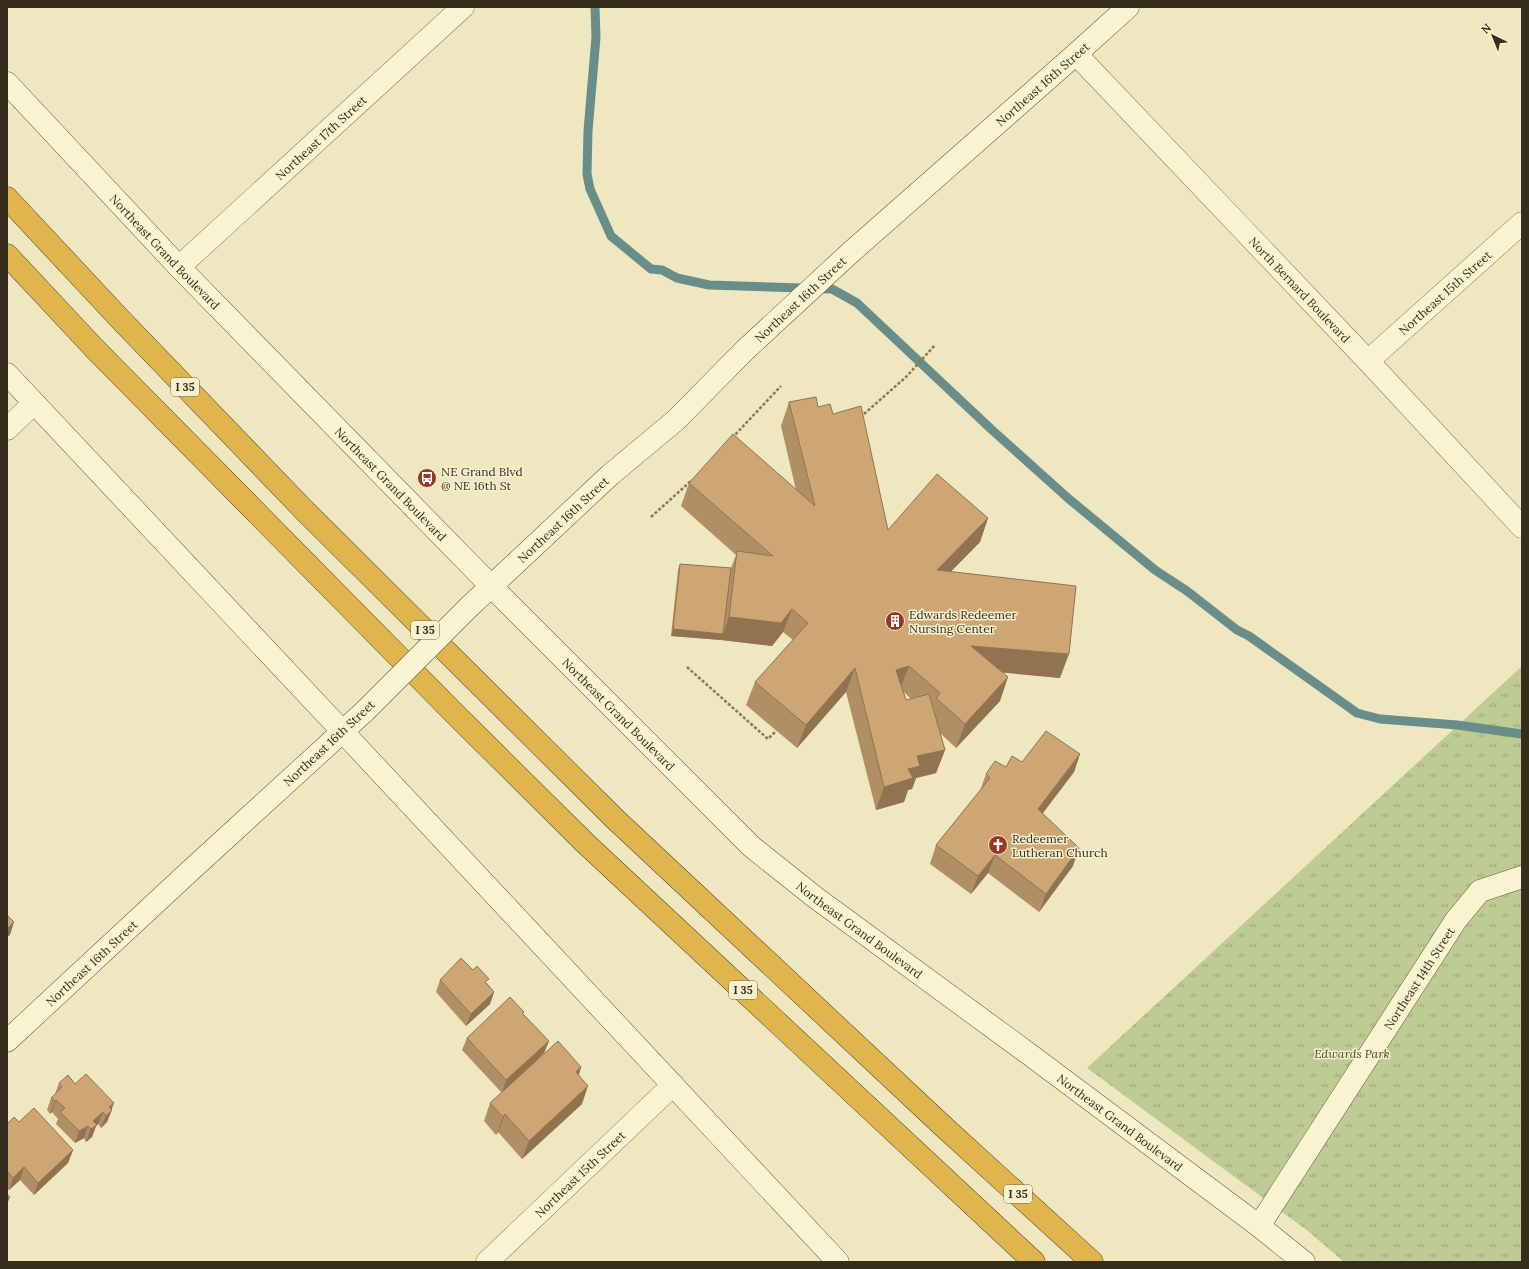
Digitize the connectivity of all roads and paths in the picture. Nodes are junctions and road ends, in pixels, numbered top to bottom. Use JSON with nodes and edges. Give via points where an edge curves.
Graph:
{"nodes":[{"id":1,"x":463,"y":7,"type":"edge"},
{"id":2,"x":1128,"y":7,"type":"edge"},
{"id":3,"x":1076,"y":54,"type":"junction"},
{"id":4,"x":7,"y":83,"type":"edge"},
{"id":5,"x":7,"y":198,"type":"edge"},
{"id":6,"x":1522,"y":223,"type":"edge"},
{"id":7,"x":7,"y":255,"type":"edge"},
{"id":8,"x":179,"y":267,"type":"junction"},
{"id":9,"x":935,"y":345,"type":"dead end"},
{"id":10,"x":1368,"y":361,"type":"junction"},
{"id":11,"x":7,"y":374,"type":"edge"},
{"id":12,"x":781,"y":386,"type":"dead end"},
{"id":13,"x":34,"y":403,"type":"junction"},
{"id":14,"x":864,"y":414,"type":"edge"},
{"id":15,"x":7,"y":429,"type":"edge"},
{"id":16,"x":727,"y":443,"type":"edge"},
{"id":17,"x":695,"y":477,"type":"edge"},
{"id":18,"x":651,"y":517,"type":"dead end"},
{"id":19,"x":1522,"y":527,"type":"edge"},
{"id":20,"x":492,"y":586,"type":"junction"},
{"id":21,"x":687,"y":667,"type":"dead end"},
{"id":22,"x":776,"y":730,"type":"dead end"},
{"id":23,"x":343,"y":732,"type":"junction"},
{"id":24,"x":1522,"y":877,"type":"edge"},
{"id":25,"x":7,"y":1041,"type":"edge"},
{"id":26,"x":673,"y":1085,"type":"junction"},
{"id":27,"x":1259,"y":1226,"type":"junction"},
{"id":28,"x":487,"y":1262,"type":"edge"},
{"id":29,"x":838,"y":1262,"type":"edge"},
{"id":30,"x":1034,"y":1262,"type":"edge"},
{"id":31,"x":1092,"y":1262,"type":"edge"},
{"id":32,"x":1304,"y":1262,"type":"edge"}],
"edges":[{"from":1,"to":8,"type":"street","name":"Northeast 17th Street"},
{"from":2,"to":3,"type":"street","name":"Northeast 16th Street"},
{"from":3,"to":10,"type":"street","name":"North Bernard Boulevard"},
{"from":3,"to":20,"type":"street","name":"Northeast 16th Street","via":[[850,253],[745,350],[676,420],[610,475]]},
{"from":4,"to":8,"type":"street","name":"Northeast Grand Boulevard"},
{"from":5,"to":31,"type":"highway","number":"I 35","via":[[304,510],[615,819]]},
{"from":6,"to":10,"type":"street","name":"Northeast 15th Street"},
{"from":7,"to":30,"type":"highway","number":"I 35","via":[[117,371],[584,842]]},
{"from":8,"to":20,"type":"street","name":"Northeast Grand Boulevard"},
{"from":9,"to":14,"type":"path","via":[[906,377]]},
{"from":10,"to":19,"type":"street","name":"North Bernard Boulevard"},
{"from":11,"to":13,"type":"street"},
{"from":12,"to":16,"type":"path"},
{"from":13,"to":15,"type":"street"},
{"from":13,"to":23,"type":"street"},
{"from":17,"to":18,"type":"path"},
{"from":20,"to":23,"type":"street","name":"Northeast 16th Street","bridge":true},
{"from":20,"to":27,"type":"street","name":"Northeast Grand Boulevard","via":[[752,847],[828,907]]},
{"from":21,"to":22,"type":"path","via":[[768,739]]},
{"from":23,"to":25,"type":"street","name":"Northeast 16th Street"},
{"from":23,"to":26,"type":"street"},
{"from":24,"to":27,"type":"street","name":"Northeast 14th Street","via":[[1480,891],[1456,920]]},
{"from":26,"to":28,"type":"street","name":"Northeast 15th Street"},
{"from":26,"to":29,"type":"street"},
{"from":27,"to":32,"type":"street","name":"Northeast Grand Boulevard"}]}
